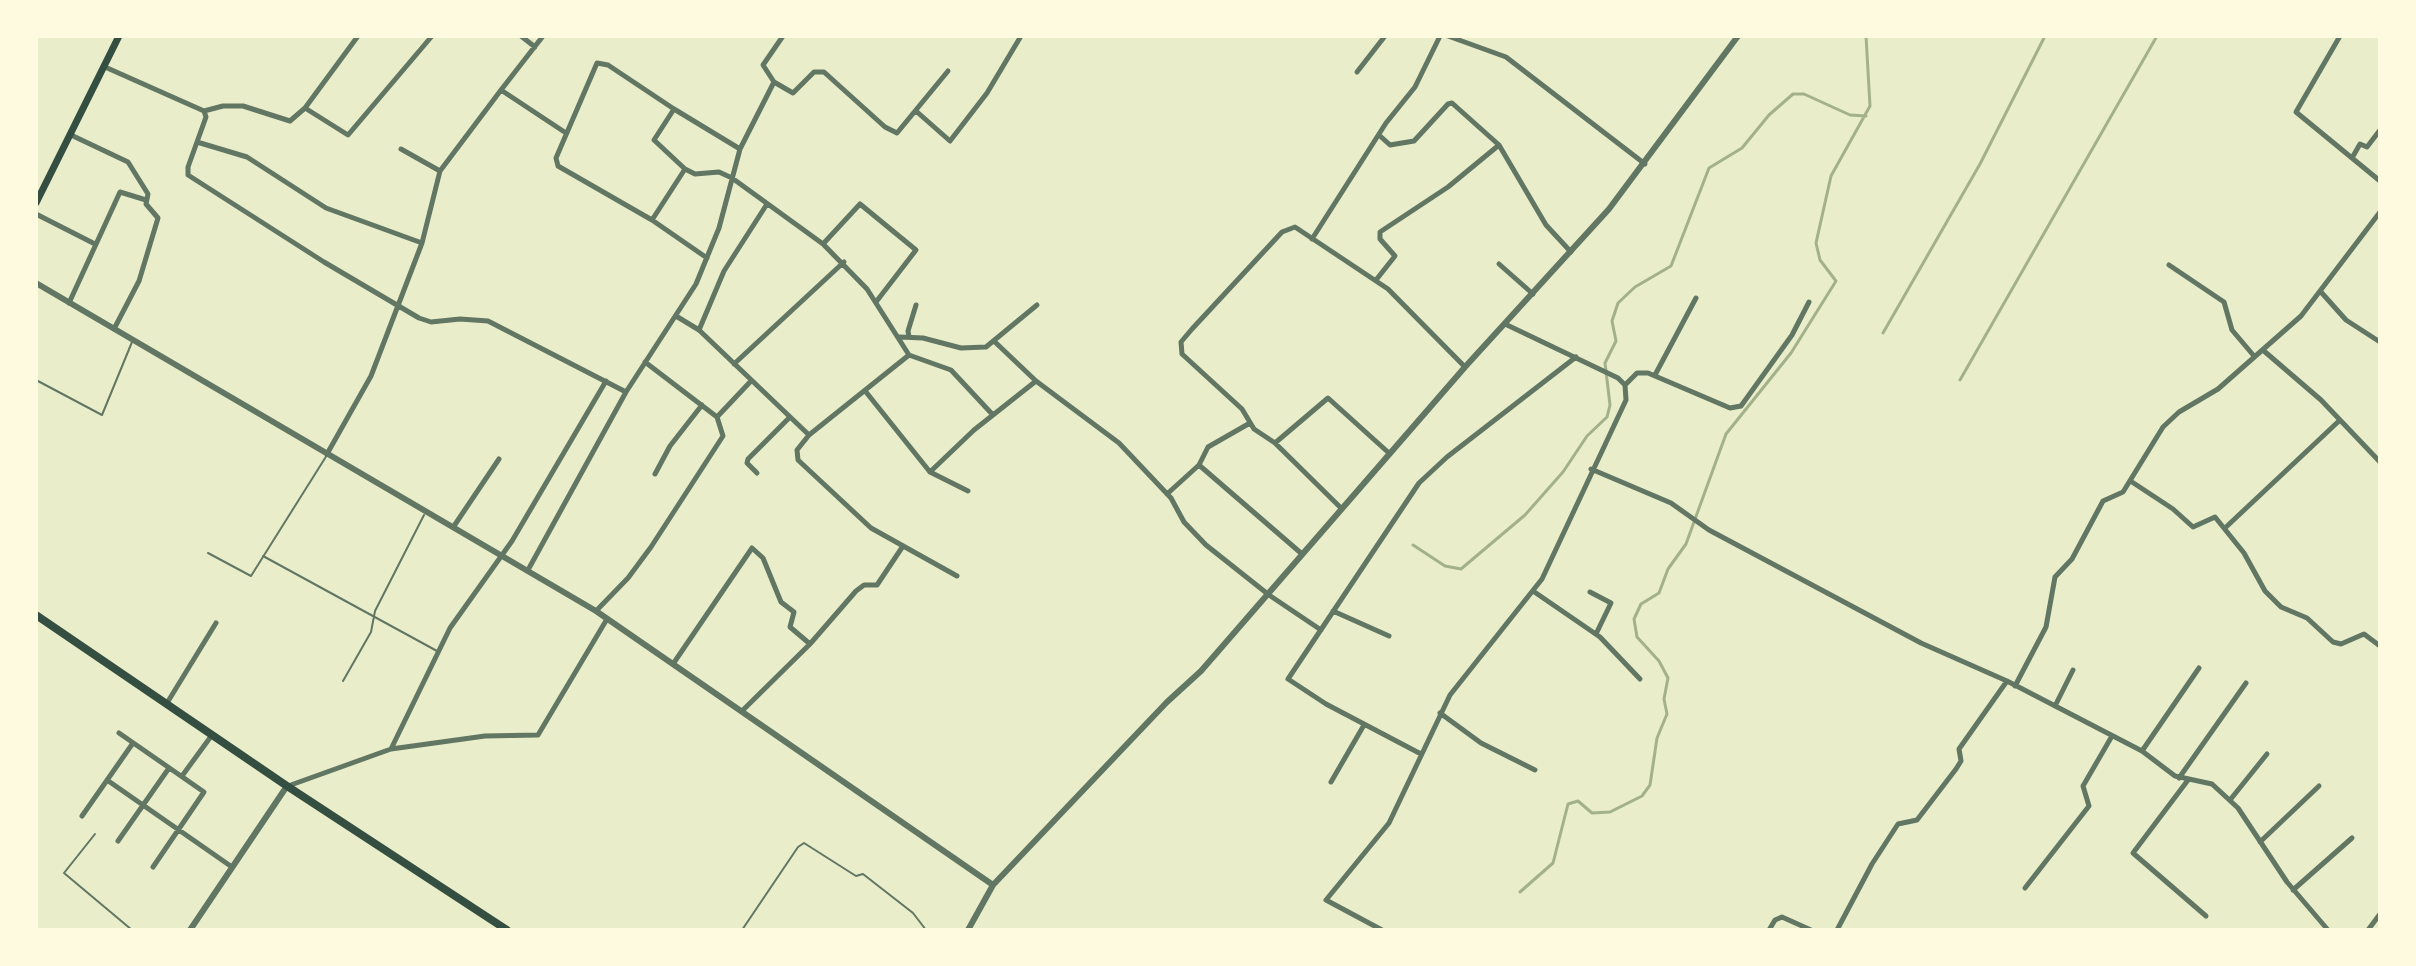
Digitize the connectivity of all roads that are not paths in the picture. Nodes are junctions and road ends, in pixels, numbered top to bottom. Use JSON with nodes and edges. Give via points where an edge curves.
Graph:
{"nodes":[{"id":1,"x":119,"y":36,"type":"edge"},
{"id":2,"x":358,"y":36,"type":"edge"},
{"id":3,"x":432,"y":36,"type":"edge"},
{"id":4,"x":521,"y":36,"type":"edge"},
{"id":5,"x":543,"y":36,"type":"edge"},
{"id":6,"x":783,"y":36,"type":"edge"},
{"id":7,"x":1021,"y":36,"type":"edge"},
{"id":8,"x":1385,"y":36,"type":"edge"},
{"id":9,"x":1440,"y":36,"type":"edge"},
{"id":10,"x":1448,"y":36,"type":"edge"},
{"id":11,"x":1738,"y":36,"type":"edge"},
{"id":12,"x":2340,"y":36,"type":"edge"},
{"id":13,"x":535,"y":47,"type":"junction"},
{"id":14,"x":105,"y":67,"type":"junction"},
{"id":15,"x":948,"y":71,"type":"dead end"},
{"id":16,"x":1357,"y":72,"type":"dead end"},
{"id":17,"x":774,"y":82,"type":"junction"},
{"id":18,"x":501,"y":90,"type":"junction"},
{"id":19,"x":305,"y":108,"type":"junction"},
{"id":20,"x":674,"y":109,"type":"junction"},
{"id":21,"x":204,"y":111,"type":"junction"},
{"id":22,"x":916,"y":111,"type":"junction"},
{"id":23,"x":2380,"y":130,"type":"edge"},
{"id":24,"x":566,"y":133,"type":"junction"},
{"id":25,"x":71,"y":135,"type":"junction"},
{"id":26,"x":1379,"y":135,"type":"junction"},
{"id":27,"x":197,"y":142,"type":"junction"},
{"id":28,"x":1499,"y":145,"type":"junction"},
{"id":29,"x":401,"y":149,"type":"dead end"},
{"id":30,"x":740,"y":149,"type":"junction"},
{"id":31,"x":2352,"y":158,"type":"junction"},
{"id":32,"x":1645,"y":164,"type":"junction"},
{"id":33,"x":685,"y":169,"type":"junction"},
{"id":34,"x":440,"y":171,"type":"junction"},
{"id":35,"x":732,"y":178,"type":"junction"},
{"id":36,"x":2380,"y":181,"type":"edge"},
{"id":37,"x":38,"y":192,"type":"edge"},
{"id":38,"x":146,"y":200,"type":"junction"},
{"id":39,"x":36,"y":203,"type":"edge"},
{"id":40,"x":767,"y":204,"type":"junction"},
{"id":41,"x":2380,"y":212,"type":"edge"},
{"id":42,"x":36,"y":214,"type":"edge"},
{"id":43,"x":652,"y":220,"type":"junction"},
{"id":44,"x":1312,"y":239,"type":"junction"},
{"id":45,"x":422,"y":243,"type":"junction"},
{"id":46,"x":95,"y":244,"type":"junction"},
{"id":47,"x":823,"y":244,"type":"junction"},
{"id":48,"x":1571,"y":252,"type":"junction"},
{"id":49,"x":707,"y":258,"type":"junction"},
{"id":50,"x":844,"y":262,"type":"junction"},
{"id":51,"x":1499,"y":264,"type":"dead end"},
{"id":52,"x":2169,"y":265,"type":"dead end"},
{"id":53,"x":1376,"y":280,"type":"junction"},
{"id":54,"x":36,"y":283,"type":"edge"},
{"id":55,"x":2321,"y":292,"type":"junction"},
{"id":56,"x":1533,"y":294,"type":"junction"},
{"id":57,"x":1696,"y":298,"type":"dead end"},
{"id":58,"x":876,"y":302,"type":"junction"},
{"id":59,"x":1809,"y":302,"type":"dead end"},
{"id":60,"x":69,"y":303,"type":"junction"},
{"id":61,"x":916,"y":305,"type":"dead end"},
{"id":62,"x":1037,"y":305,"type":"dead end"},
{"id":63,"x":398,"y":307,"type":"junction"},
{"id":64,"x":676,"y":316,"type":"junction"},
{"id":65,"x":1505,"y":324,"type":"junction"},
{"id":66,"x":114,"y":329,"type":"junction"},
{"id":67,"x":699,"y":330,"type":"junction"},
{"id":68,"x":900,"y":337,"type":"junction"},
{"id":69,"x":909,"y":337,"type":"junction"},
{"id":70,"x":133,"y":339,"type":"junction"},
{"id":71,"x":995,"y":342,"type":"junction"},
{"id":72,"x":2380,"y":342,"type":"edge"},
{"id":73,"x":2264,"y":351,"type":"junction"},
{"id":74,"x":909,"y":355,"type":"junction"},
{"id":75,"x":2254,"y":356,"type":"junction"},
{"id":76,"x":1576,"y":357,"type":"junction"},
{"id":77,"x":645,"y":362,"type":"junction"},
{"id":78,"x":734,"y":364,"type":"junction"},
{"id":79,"x":1465,"y":367,"type":"junction"},
{"id":80,"x":1655,"y":375,"type":"junction"},
{"id":81,"x":36,"y":380,"type":"edge"},
{"id":82,"x":751,"y":380,"type":"junction"},
{"id":83,"x":606,"y":381,"type":"junction"},
{"id":84,"x":1036,"y":381,"type":"junction"},
{"id":85,"x":1625,"y":385,"type":"junction"},
{"id":86,"x":626,"y":392,"type":"junction"},
{"id":87,"x":866,"y":392,"type":"junction"},
{"id":88,"x":702,"y":405,"type":"junction"},
{"id":89,"x":993,"y":415,"type":"junction"},
{"id":90,"x":717,"y":417,"type":"junction"},
{"id":91,"x":790,"y":417,"type":"junction"},
{"id":92,"x":2340,"y":420,"type":"junction"},
{"id":93,"x":1250,"y":423,"type":"junction"},
{"id":94,"x":809,"y":435,"type":"junction"},
{"id":95,"x":1275,"y":443,"type":"junction"},
{"id":96,"x":327,"y":454,"type":"junction"},
{"id":97,"x":1390,"y":454,"type":"junction"},
{"id":98,"x":499,"y":459,"type":"dead end"},
{"id":99,"x":2380,"y":462,"type":"edge"},
{"id":100,"x":1199,"y":465,"type":"junction"},
{"id":101,"x":1591,"y":469,"type":"junction"},
{"id":102,"x":930,"y":472,"type":"junction"},
{"id":103,"x":757,"y":473,"type":"dead end"},
{"id":104,"x":655,"y":474,"type":"dead end"},
{"id":105,"x":2132,"y":482,"type":"junction"},
{"id":106,"x":968,"y":491,"type":"dead end"},
{"id":107,"x":1167,"y":494,"type":"junction"},
{"id":108,"x":1342,"y":509,"type":"junction"},
{"id":109,"x":426,"y":510,"type":"junction"},
{"id":110,"x":454,"y":526,"type":"junction"},
{"id":111,"x":2225,"y":528,"type":"junction"},
{"id":112,"x":903,"y":546,"type":"junction"},
{"id":113,"x":208,"y":553,"type":"dead end"},
{"id":114,"x":502,"y":554,"type":"junction"},
{"id":115,"x":1302,"y":554,"type":"junction"},
{"id":116,"x":263,"y":556,"type":"junction"},
{"id":117,"x":528,"y":570,"type":"junction"},
{"id":118,"x":957,"y":576,"type":"dead end"},
{"id":119,"x":1533,"y":591,"type":"junction"},
{"id":120,"x":1590,"y":592,"type":"dead end"},
{"id":121,"x":1269,"y":595,"type":"junction"},
{"id":122,"x":596,"y":611,"type":"junction"},
{"id":123,"x":1333,"y":611,"type":"junction"},
{"id":124,"x":36,"y":615,"type":"edge"},
{"id":125,"x":375,"y":617,"type":"junction"},
{"id":126,"x":607,"y":619,"type":"junction"},
{"id":127,"x":216,"y":623,"type":"dead end"},
{"id":128,"x":1321,"y":630,"type":"junction"},
{"id":129,"x":1596,"y":634,"type":"junction"},
{"id":130,"x":1389,"y":636,"type":"dead end"},
{"id":131,"x":810,"y":644,"type":"junction"},
{"id":132,"x":2380,"y":646,"type":"edge"},
{"id":133,"x":438,"y":651,"type":"junction"},
{"id":134,"x":673,"y":664,"type":"junction"},
{"id":135,"x":2199,"y":668,"type":"dead end"},
{"id":136,"x":2073,"y":670,"type":"dead end"},
{"id":137,"x":1640,"y":679,"type":"dead end"},
{"id":138,"x":343,"y":681,"type":"dead end"},
{"id":139,"x":2007,"y":681,"type":"junction"},
{"id":140,"x":2246,"y":683,"type":"dead end"},
{"id":141,"x":2015,"y":686,"type":"junction"},
{"id":142,"x":166,"y":704,"type":"junction"},
{"id":143,"x":2055,"y":706,"type":"junction"},
{"id":144,"x":742,"y":711,"type":"junction"},
{"id":145,"x":1440,"y":713,"type":"junction"},
{"id":146,"x":1364,"y":725,"type":"junction"},
{"id":147,"x":119,"y":733,"type":"dead end"},
{"id":148,"x":212,"y":735,"type":"junction"},
{"id":149,"x":2112,"y":736,"type":"junction"},
{"id":150,"x":133,"y":743,"type":"junction"},
{"id":151,"x":391,"y":749,"type":"junction"},
{"id":152,"x":2142,"y":751,"type":"junction"},
{"id":153,"x":1421,"y":754,"type":"junction"},
{"id":154,"x":2267,"y":754,"type":"dead end"},
{"id":155,"x":169,"y":768,"type":"junction"},
{"id":156,"x":1535,"y":770,"type":"dead end"},
{"id":157,"x":182,"y":776,"type":"junction"},
{"id":158,"x":2179,"y":778,"type":"junction"},
{"id":159,"x":2189,"y":779,"type":"junction"},
{"id":160,"x":107,"y":780,"type":"junction"},
{"id":161,"x":1331,"y":782,"type":"dead end"},
{"id":162,"x":287,"y":786,"type":"junction"},
{"id":163,"x":2319,"y":786,"type":"dead end"},
{"id":164,"x":2230,"y":800,"type":"junction"},
{"id":165,"x":143,"y":805,"type":"junction"},
{"id":166,"x":82,"y":816,"type":"dead end"},
{"id":167,"x":179,"y":830,"type":"junction"},
{"id":168,"x":95,"y":834,"type":"dead end"},
{"id":169,"x":2352,"y":838,"type":"dead end"},
{"id":170,"x":118,"y":841,"type":"dead end"},
{"id":171,"x":2260,"y":842,"type":"junction"},
{"id":172,"x":153,"y":867,"type":"dead end"},
{"id":173,"x":232,"y":867,"type":"junction"},
{"id":174,"x":993,"y":885,"type":"junction"},
{"id":175,"x":2025,"y":888,"type":"dead end"},
{"id":176,"x":2293,"y":890,"type":"junction"},
{"id":177,"x":2380,"y":914,"type":"edge"},
{"id":178,"x":2206,"y":916,"type":"dead end"},
{"id":179,"x":132,"y":930,"type":"edge"},
{"id":180,"x":190,"y":930,"type":"edge"},
{"id":181,"x":507,"y":930,"type":"edge"},
{"id":182,"x":742,"y":930,"type":"edge"},
{"id":183,"x":926,"y":930,"type":"edge"},
{"id":184,"x":968,"y":930,"type":"edge"},
{"id":185,"x":1382,"y":930,"type":"edge"},
{"id":186,"x":1769,"y":930,"type":"edge"},
{"id":187,"x":1811,"y":930,"type":"edge"},
{"id":188,"x":1837,"y":930,"type":"edge"},
{"id":189,"x":2328,"y":930,"type":"edge"},
{"id":190,"x":2368,"y":930,"type":"edge"}],
"edges":[{"from":1,"to":14,"type":"main road"},
{"from":2,"to":19,"type":"street"},
{"from":3,"to":19,"type":"street","via":[[348,135]]},
{"from":4,"to":13,"type":"street"},
{"from":5,"to":13,"type":"street"},
{"from":6,"to":17,"type":"street","via":[[763,65]]},
{"from":7,"to":22,"type":"street","via":[[952,139],[948,141]]},
{"from":8,"to":16,"type":"street"},
{"from":9,"to":26,"type":"street","via":[[1415,87]]},
{"from":10,"to":32,"type":"street","via":[[1506,57]]},
{"from":11,"to":32,"type":"street"},
{"from":12,"to":31,"type":"street","via":[[2296,112]]},
{"from":13,"to":18,"type":"street"},
{"from":14,"to":21,"type":"street"},
{"from":14,"to":25,"type":"main road"},
{"from":15,"to":22,"type":"street"},
{"from":17,"to":22,"type":"street","via":[[794,92],[814,72],[824,72],[892,133]]},
{"from":17,"to":30,"type":"street"},
{"from":18,"to":24,"type":"street"},
{"from":18,"to":34,"type":"street"},
{"from":19,"to":21,"type":"street","via":[[290,121],[250,107]]},
{"from":20,"to":24,"type":"street","via":[[598,62]]},
{"from":20,"to":30,"type":"street"},
{"from":20,"to":33,"type":"street","via":[[654,140]]},
{"from":21,"to":27,"type":"street"},
{"from":23,"to":31,"type":"street","via":[[2367,147],[2360,144]]},
{"from":24,"to":43,"type":"street","via":[[558,166]]},
{"from":25,"to":37,"type":"main road"},
{"from":25,"to":38,"type":"street","via":[[128,162],[148,194]]},
{"from":26,"to":28,"type":"street","via":[[1390,145],[1414,141],[1452,103]]},
{"from":26,"to":44,"type":"street"},
{"from":27,"to":45,"type":"street","via":[[247,157],[326,208]]},
{"from":27,"to":63,"type":"street","via":[[188,175]]},
{"from":28,"to":48,"type":"street","via":[[1546,225]]},
{"from":28,"to":53,"type":"street","via":[[1380,232],[1395,256]]},
{"from":29,"to":34,"type":"street"},
{"from":30,"to":35,"type":"street"},
{"from":31,"to":36,"type":"street"},
{"from":32,"to":48,"type":"street"},
{"from":33,"to":35,"type":"street"},
{"from":33,"to":43,"type":"street"},
{"from":34,"to":45,"type":"street"},
{"from":35,"to":40,"type":"street"},
{"from":35,"to":49,"type":"street"},
{"from":37,"to":39,"type":"main road"},
{"from":38,"to":46,"type":"street","via":[[120,192]]},
{"from":38,"to":66,"type":"street","via":[[158,218],[139,281]]},
{"from":40,"to":47,"type":"street"},
{"from":40,"to":67,"type":"street","via":[[724,271]]},
{"from":41,"to":55,"type":"street"},
{"from":42,"to":46,"type":"street"},
{"from":43,"to":49,"type":"street"},
{"from":44,"to":53,"type":"street"},
{"from":44,"to":93,"type":"street","via":[[1295,227],[1282,232],[1181,342],[1182,354],[1242,409]]},
{"from":45,"to":63,"type":"street"},
{"from":46,"to":60,"type":"street"},
{"from":47,"to":50,"type":"street"},
{"from":47,"to":58,"type":"street","via":[[860,204],[916,250]]},
{"from":48,"to":56,"type":"street"},
{"from":49,"to":64,"type":"street"},
{"from":50,"to":58,"type":"street"},
{"from":50,"to":78,"type":"street"},
{"from":51,"to":56,"type":"street"},
{"from":52,"to":75,"type":"street","via":[[2224,302],[2232,330]]},
{"from":53,"to":79,"type":"street"},
{"from":54,"to":60,"type":"street"},
{"from":55,"to":72,"type":"street","via":[[2346,320]]},
{"from":55,"to":73,"type":"street"},
{"from":56,"to":65,"type":"street"},
{"from":57,"to":80,"type":"street"},
{"from":58,"to":68,"type":"street"},
{"from":59,"to":80,"type":"street","via":[[1741,406],[1730,408]]},
{"from":60,"to":66,"type":"street"},
{"from":61,"to":69,"type":"street"},
{"from":62,"to":71,"type":"street"},
{"from":63,"to":83,"type":"street","via":[[431,322],[488,321]]},
{"from":63,"to":96,"type":"street","via":[[371,376]]},
{"from":64,"to":67,"type":"street"},
{"from":64,"to":77,"type":"street"},
{"from":65,"to":76,"type":"street"},
{"from":65,"to":79,"type":"street"},
{"from":66,"to":70,"type":"street"},
{"from":67,"to":78,"type":"street"},
{"from":68,"to":69,"type":"street"},
{"from":68,"to":74,"type":"street"},
{"from":69,"to":71,"type":"street","via":[[974,349]]},
{"from":70,"to":81,"type":"lane","via":[[101,416]]},
{"from":70,"to":96,"type":"street"},
{"from":71,"to":84,"type":"street"},
{"from":73,"to":75,"type":"street"},
{"from":73,"to":92,"type":"street"},
{"from":74,"to":87,"type":"street"},
{"from":74,"to":89,"type":"street","via":[[951,370]]},
{"from":75,"to":105,"type":"street","via":[[2163,427]]},
{"from":76,"to":85,"type":"street"},
{"from":76,"to":123,"type":"street","via":[[1433,469]]},
{"from":77,"to":86,"type":"street"},
{"from":77,"to":88,"type":"street"},
{"from":78,"to":82,"type":"street"},
{"from":79,"to":97,"type":"street"},
{"from":80,"to":85,"type":"street","via":[[1637,373]]},
{"from":82,"to":90,"type":"street"},
{"from":82,"to":91,"type":"street"},
{"from":83,"to":86,"type":"street"},
{"from":83,"to":114,"type":"street"},
{"from":84,"to":89,"type":"street"},
{"from":84,"to":107,"type":"street","via":[[1105,430]]},
{"from":85,"to":101,"type":"street","via":[[1626,400]]},
{"from":86,"to":117,"type":"street"},
{"from":87,"to":94,"type":"street"},
{"from":87,"to":102,"type":"street"},
{"from":88,"to":90,"type":"street"},
{"from":88,"to":104,"type":"street"},
{"from":89,"to":102,"type":"street"},
{"from":90,"to":122,"type":"street","via":[[723,436],[643,558]]},
{"from":91,"to":94,"type":"street"},
{"from":91,"to":103,"type":"street","via":[[748,459]]},
{"from":92,"to":99,"type":"street"},
{"from":92,"to":111,"type":"street"},
{"from":93,"to":95,"type":"street"},
{"from":93,"to":100,"type":"street","via":[[1208,447]]},
{"from":94,"to":112,"type":"street","via":[[797,450],[798,460],[864,522]]},
{"from":95,"to":97,"type":"street","via":[[1328,398]]},
{"from":95,"to":108,"type":"street"},
{"from":96,"to":109,"type":"street"},
{"from":96,"to":116,"type":"lane"},
{"from":97,"to":108,"type":"street"},
{"from":98,"to":110,"type":"street"},
{"from":100,"to":107,"type":"street"},
{"from":100,"to":115,"type":"street"},
{"from":101,"to":119,"type":"street"},
{"from":101,"to":139,"type":"street","via":[[1671,503],[1702,526],[1935,651]]},
{"from":102,"to":106,"type":"street"},
{"from":105,"to":111,"type":"street","via":[[2193,527],[2213,516]]},
{"from":105,"to":141,"type":"street","via":[[2103,501],[2072,559],[2055,577],[2046,627]]},
{"from":107,"to":121,"type":"street","via":[[1206,545]]},
{"from":108,"to":115,"type":"street"},
{"from":109,"to":110,"type":"street"},
{"from":109,"to":125,"type":"lane"},
{"from":110,"to":114,"type":"street"},
{"from":111,"to":132,"type":"street","via":[[2259,583],[2281,607],[2307,618],[2333,642],[2364,634]]},
{"from":112,"to":118,"type":"street"},
{"from":112,"to":131,"type":"street","via":[[877,585],[856,591]]},
{"from":113,"to":116,"type":"lane","via":[[250,576]]},
{"from":114,"to":117,"type":"street"},
{"from":114,"to":133,"type":"street"},
{"from":115,"to":121,"type":"street"},
{"from":116,"to":125,"type":"lane"},
{"from":117,"to":122,"type":"street"},
{"from":119,"to":129,"type":"street"},
{"from":119,"to":145,"type":"street"},
{"from":120,"to":129,"type":"street","via":[[1611,603]]},
{"from":121,"to":128,"type":"street"},
{"from":121,"to":174,"type":"street"},
{"from":122,"to":126,"type":"street"},
{"from":123,"to":128,"type":"street"},
{"from":123,"to":130,"type":"street"},
{"from":124,"to":142,"type":"highway"},
{"from":125,"to":133,"type":"lane"},
{"from":125,"to":138,"type":"lane"},
{"from":126,"to":134,"type":"street"},
{"from":126,"to":151,"type":"street","via":[[538,735],[485,736]]},
{"from":127,"to":142,"type":"street"},
{"from":128,"to":146,"type":"street","via":[[1289,681]]},
{"from":129,"to":137,"type":"street"},
{"from":131,"to":134,"type":"street","via":[[790,627],[794,612],[781,602],[763,558],[752,548]]},
{"from":131,"to":144,"type":"street"},
{"from":133,"to":151,"type":"street"},
{"from":134,"to":144,"type":"street"},
{"from":135,"to":152,"type":"street"},
{"from":136,"to":143,"type":"street"},
{"from":139,"to":141,"type":"street"},
{"from":139,"to":188,"type":"street","via":[[1959,749],[1961,761],[1949,779],[1917,820],[1898,824]]},
{"from":140,"to":158,"type":"street"},
{"from":141,"to":143,"type":"street"},
{"from":142,"to":148,"type":"highway"},
{"from":143,"to":149,"type":"street"},
{"from":144,"to":174,"type":"street"},
{"from":145,"to":153,"type":"street"},
{"from":145,"to":156,"type":"street","via":[[1481,743]]},
{"from":146,"to":153,"type":"street"},
{"from":146,"to":161,"type":"street"},
{"from":147,"to":150,"type":"street"},
{"from":148,"to":157,"type":"street"},
{"from":148,"to":162,"type":"highway"},
{"from":149,"to":152,"type":"street"},
{"from":149,"to":175,"type":"street","via":[[2083,786],[2089,806]]},
{"from":150,"to":155,"type":"street"},
{"from":150,"to":160,"type":"street"},
{"from":151,"to":162,"type":"street"},
{"from":152,"to":158,"type":"street"},
{"from":153,"to":185,"type":"street","via":[[1389,823],[1326,900]]},
{"from":154,"to":164,"type":"street"},
{"from":155,"to":157,"type":"street"},
{"from":155,"to":165,"type":"street"},
{"from":157,"to":167,"type":"street","via":[[203,791]]},
{"from":158,"to":159,"type":"street"},
{"from":159,"to":164,"type":"street","via":[[2212,784]]},
{"from":159,"to":178,"type":"street","via":[[2133,853]]},
{"from":160,"to":165,"type":"street"},
{"from":160,"to":166,"type":"street"},
{"from":162,"to":173,"type":"street"},
{"from":162,"to":181,"type":"highway"},
{"from":163,"to":171,"type":"street"},
{"from":164,"to":171,"type":"street"},
{"from":165,"to":167,"type":"street"},
{"from":165,"to":170,"type":"street"},
{"from":167,"to":172,"type":"street"},
{"from":167,"to":173,"type":"street"},
{"from":168,"to":179,"type":"lane","via":[[64,873]]},
{"from":169,"to":176,"type":"street"},
{"from":171,"to":176,"type":"street"},
{"from":173,"to":180,"type":"street"},
{"from":174,"to":184,"type":"street"},
{"from":176,"to":189,"type":"street"},
{"from":177,"to":190,"type":"street"},
{"from":182,"to":183,"type":"lane","via":[[804,843],[856,876],[863,874],[909,909]]},
{"from":186,"to":187,"type":"street","via":[[1782,917]]}]}
